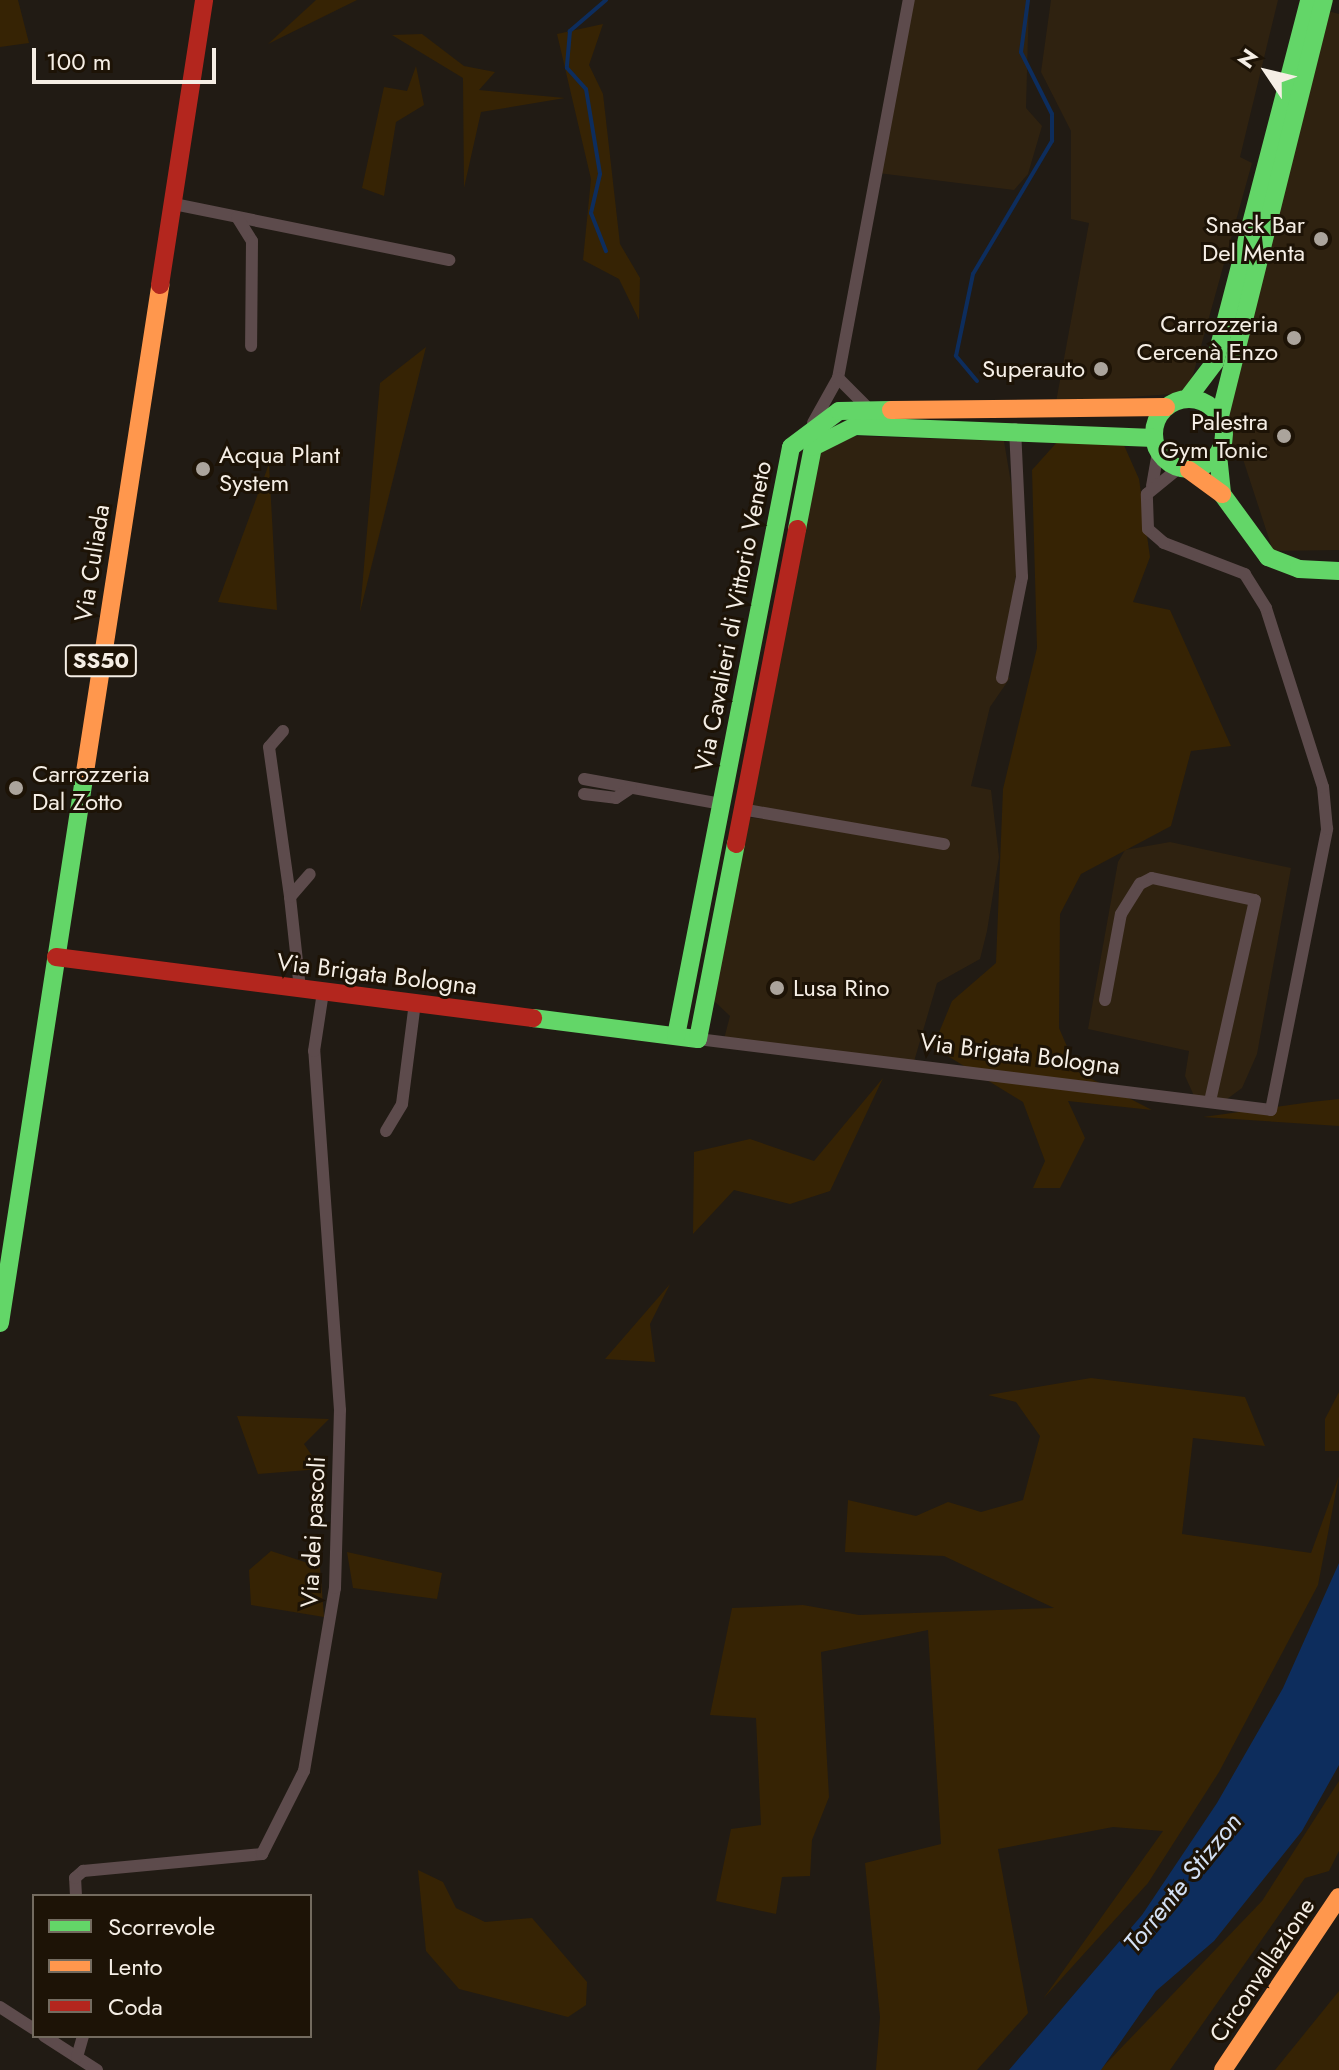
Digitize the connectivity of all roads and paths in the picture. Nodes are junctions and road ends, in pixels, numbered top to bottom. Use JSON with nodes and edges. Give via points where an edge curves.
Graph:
{"nodes":[{"id":1,"x":204,"y":0,"type":"edge"},
{"id":2,"x":909,"y":0,"type":"edge"},
{"id":3,"x":1309,"y":0,"type":"edge"},
{"id":4,"x":1324,"y":0,"type":"edge"},
{"id":5,"x":174,"y":204,"type":"junction"},
{"id":6,"x":237,"y":217,"type":"junction"},
{"id":7,"x":449,"y":260,"type":"dead end"},
{"id":8,"x":251,"y":346,"type":"dead end"},
{"id":9,"x":838,"y":378,"type":"junction"},
{"id":10,"x":1187,"y":399,"type":"junction"},
{"id":11,"x":1166,"y":407,"type":"junction"},
{"id":12,"x":868,"y":408,"type":"junction"},
{"id":13,"x":1220,"y":416,"type":"junction"},
{"id":14,"x":813,"y":423,"type":"junction"},
{"id":15,"x":1015,"y":429,"type":"junction"},
{"id":16,"x":1156,"y":445,"type":"junction"},
{"id":17,"x":1218,"y":455,"type":"junction"},
{"id":18,"x":1184,"y":469,"type":"junction"},
{"id":19,"x":1152,"y":486,"type":"junction"},
{"id":20,"x":1222,"y":494,"type":"junction"},
{"id":21,"x":1336,"y":572,"type":"edge"},
{"id":22,"x":1002,"y":678,"type":"dead end"},
{"id":23,"x":283,"y":731,"type":"dead end"},
{"id":24,"x":584,"y":779,"type":"dead end"},
{"id":25,"x":631,"y":788,"type":"junction"},
{"id":26,"x":584,"y":794,"type":"dead end"},
{"id":27,"x":721,"y":804,"type":"junction"},
{"id":28,"x":741,"y":809,"type":"junction"},
{"id":29,"x":944,"y":844,"type":"dead end"},
{"id":30,"x":310,"y":874,"type":"dead end"},
{"id":31,"x":290,"y":897,"type":"junction"},
{"id":32,"x":56,"y":957,"type":"junction"},
{"id":33,"x":300,"y":989,"type":"junction"},
{"id":34,"x":323,"y":992,"type":"junction"},
{"id":35,"x":1105,"y":1000,"type":"dead end"},
{"id":36,"x":415,"y":1003,"type":"junction"},
{"id":37,"x":676,"y":1036,"type":"junction"},
{"id":38,"x":698,"y":1039,"type":"junction"},
{"id":39,"x":1210,"y":1101,"type":"junction"},
{"id":40,"x":386,"y":1131,"type":"dead end"},
{"id":41,"x":0,"y":1323,"type":"edge"},
{"id":42,"x":76,"y":1894,"type":"edge"},
{"id":43,"x":1339,"y":1897,"type":"edge"},
{"id":44,"x":0,"y":2007,"type":"edge"},
{"id":45,"x":32,"y":2028,"type":"edge"},
{"id":46,"x":47,"y":2038,"type":"edge"},
{"id":47,"x":82,"y":2038,"type":"edge"},
{"id":48,"x":77,"y":2057,"type":"junction"},
{"id":49,"x":97,"y":2070,"type":"edge"},
{"id":50,"x":1223,"y":2070,"type":"edge"}],
"edges":[{"from":1,"to":5,"type":"main road","name":"Via Culiada","number":"SS50"},
{"from":2,"to":9,"type":"street"},
{"from":3,"to":10,"type":"main road","via":[[1215,362]]},
{"from":4,"to":13,"type":"main road"},
{"from":5,"to":6,"type":"street"},
{"from":5,"to":32,"type":"main road","name":"Via Culiada","number":"SS50"},
{"from":6,"to":7,"type":"street"},
{"from":6,"to":8,"type":"street","via":[[252,241]]},
{"from":9,"to":12,"type":"street"},
{"from":9,"to":14,"type":"street"},
{"from":10,"to":11,"type":"main road"},
{"from":10,"to":13,"type":"main road"},
{"from":11,"to":12,"type":"main road"},
{"from":11,"to":16,"type":"main road"},
{"from":12,"to":14,"type":"main road"},
{"from":13,"to":17,"type":"main road"},
{"from":14,"to":27,"type":"main road","name":"Via Cavalieri di Vittorio Veneto","via":[[791,447]]},
{"from":15,"to":16,"type":"main road","name":"Via Cavalieri di Vittorio Veneto"},
{"from":15,"to":22,"type":"street","via":[[1022,577]]},
{"from":15,"to":28,"type":"main road","name":"Via Cavalieri di Vittorio Veneto","via":[[855,426],[813,447]]},
{"from":16,"to":18,"type":"main road"},
{"from":16,"to":19,"type":"street"},
{"from":17,"to":18,"type":"main road"},
{"from":17,"to":20,"type":"main road"},
{"from":18,"to":19,"type":"street"},
{"from":18,"to":20,"type":"main road"},
{"from":19,"to":39,"type":"street","name":"Via Brigata Bologna","via":[[1143,517],[1155,538],[1235,567],[1266,608],[1323,787],[1327,829],[1271,1110]]},
{"from":20,"to":21,"type":"main road","via":[[1245,535],[1268,557]]},
{"from":23,"to":31,"type":"street","via":[[269,747]]},
{"from":24,"to":25,"type":"street"},
{"from":25,"to":26,"type":"street","via":[[616,798]]},
{"from":25,"to":27,"type":"street"},
{"from":27,"to":37,"type":"main road","name":"Via Cavalieri di Vittorio Veneto"},
{"from":28,"to":29,"type":"street"},
{"from":28,"to":38,"type":"main road","name":"Via Cavalieri di Vittorio Veneto"},
{"from":30,"to":31,"type":"street"},
{"from":31,"to":33,"type":"street"},
{"from":32,"to":33,"type":"main road","name":"Via Brigata Bologna"},
{"from":32,"to":41,"type":"main road","name":"Via Culiada","number":"SS50"},
{"from":33,"to":34,"type":"main road","name":"Via Brigata Bologna"},
{"from":34,"to":36,"type":"main road","name":"Via Brigata Bologna"},
{"from":34,"to":42,"type":"street","name":"Via dei pascoli","via":[[314,1051],[340,1410],[335,1588],[304,1771],[262,1854],[83,1871],[75,1878]]},
{"from":35,"to":39,"type":"street","via":[[1121,914],[1140,884],[1152,878],[1255,900]]},
{"from":36,"to":37,"type":"main road","name":"Via Brigata Bologna"},
{"from":36,"to":40,"type":"street","via":[[402,1104]]},
{"from":37,"to":38,"type":"main road","name":"Via Brigata Bologna"},
{"from":38,"to":39,"type":"street","name":"Via Brigata Bologna"},
{"from":43,"to":50,"type":"main road","name":"Circonvallazione"},
{"from":44,"to":45,"type":"street"},
{"from":46,"to":48,"type":"street"},
{"from":47,"to":48,"type":"street"},
{"from":48,"to":49,"type":"street"}]}
